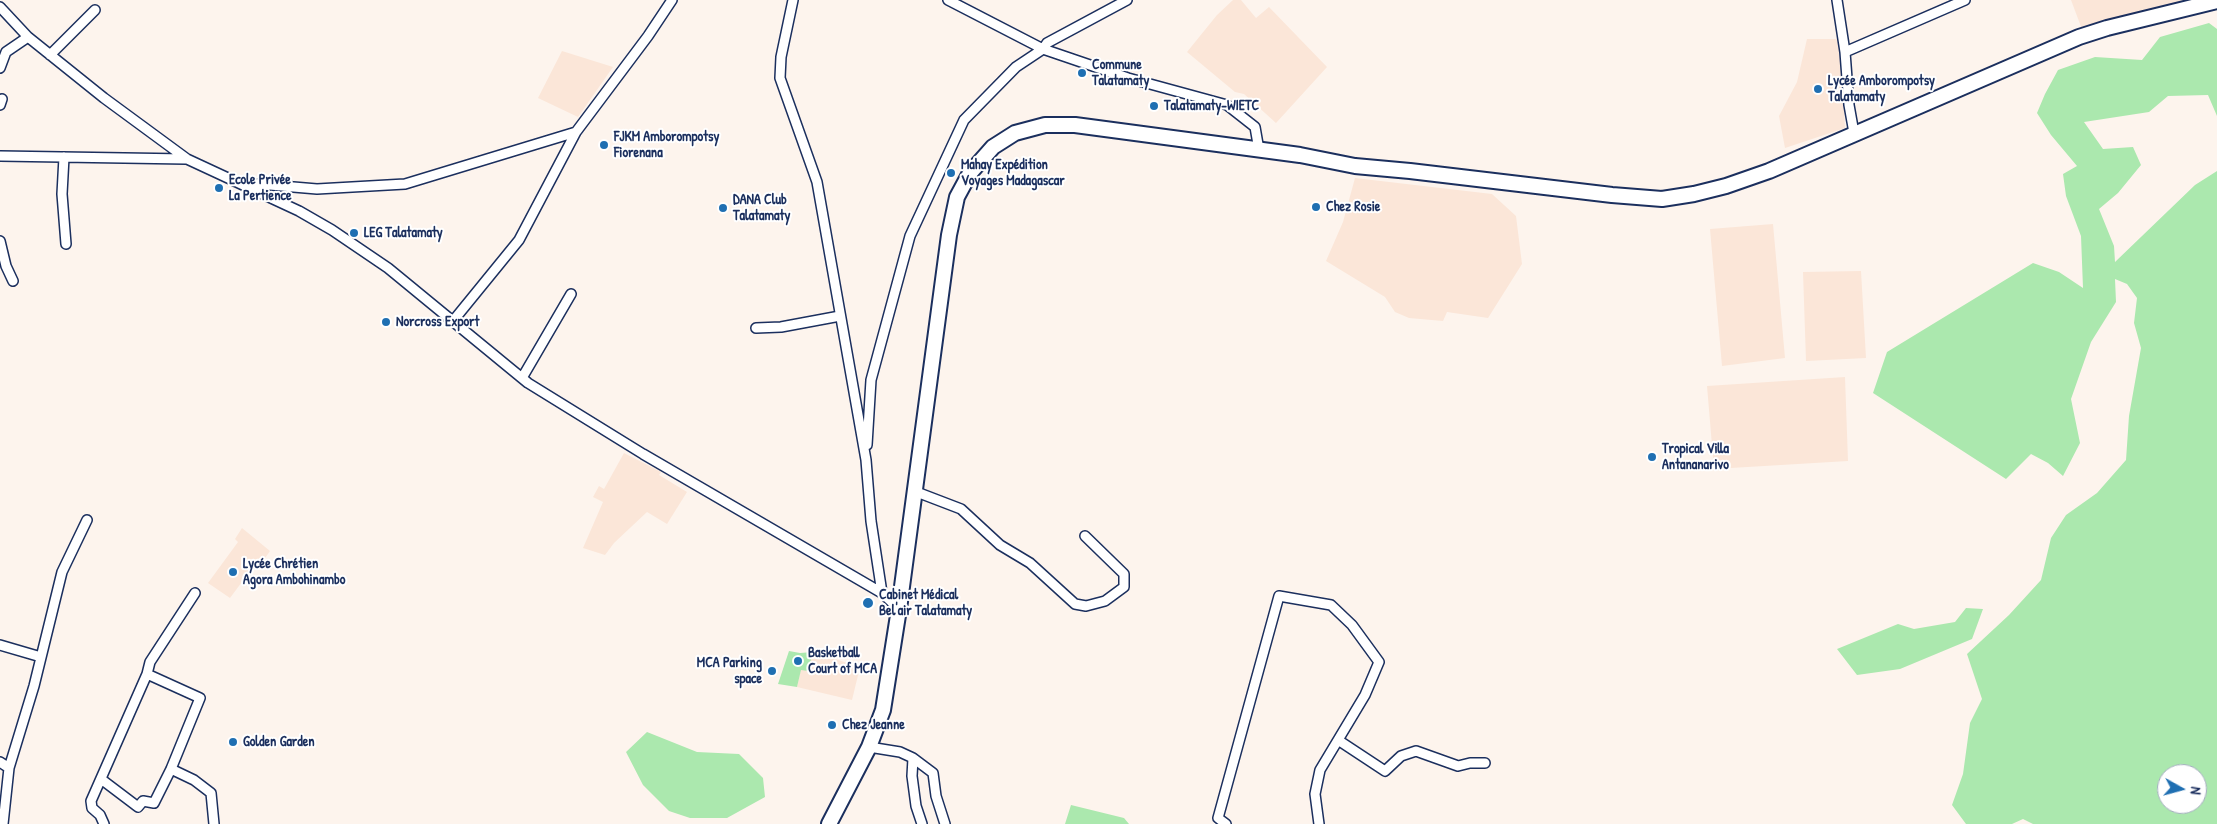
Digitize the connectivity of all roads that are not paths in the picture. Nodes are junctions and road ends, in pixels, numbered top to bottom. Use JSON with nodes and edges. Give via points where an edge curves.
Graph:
{"nodes":[{"id":1,"x":672,"y":0,"type":"edge"},
{"id":2,"x":793,"y":0,"type":"edge"},
{"id":3,"x":948,"y":0,"type":"edge"},
{"id":4,"x":1128,"y":0,"type":"edge"},
{"id":5,"x":1836,"y":0,"type":"edge"},
{"id":6,"x":1965,"y":0,"type":"edge"},
{"id":7,"x":2217,"y":1,"type":"edge"},
{"id":8,"x":0,"y":7,"type":"edge"},
{"id":9,"x":95,"y":10,"type":"dead end"},
{"id":10,"x":28,"y":37,"type":"junction"},
{"id":11,"x":1043,"y":49,"type":"junction"},
{"id":12,"x":1846,"y":52,"type":"junction"},
{"id":13,"x":50,"y":55,"type":"junction"},
{"id":14,"x":0,"y":68,"type":"edge"},
{"id":15,"x":576,"y":132,"type":"junction"},
{"id":16,"x":1854,"y":133,"type":"junction"},
{"id":17,"x":1259,"y":150,"type":"junction"},
{"id":18,"x":0,"y":156,"type":"edge"},
{"id":19,"x":64,"y":157,"type":"junction"},
{"id":20,"x":187,"y":159,"type":"junction"},
{"id":21,"x":248,"y":186,"type":"junction"},
{"id":22,"x":0,"y":242,"type":"edge"},
{"id":23,"x":66,"y":244,"type":"dead end"},
{"id":24,"x":3,"y":268,"type":"edge"},
{"id":25,"x":13,"y":281,"type":"dead end"},
{"id":26,"x":571,"y":294,"type":"dead end"},
{"id":27,"x":840,"y":316,"type":"junction"},
{"id":28,"x":453,"y":321,"type":"junction"},
{"id":29,"x":756,"y":328,"type":"dead end"},
{"id":30,"x":522,"y":378,"type":"junction"},
{"id":31,"x":866,"y":460,"type":"junction"},
{"id":32,"x":914,"y":491,"type":"junction"},
{"id":33,"x":86,"y":520,"type":"dead end"},
{"id":34,"x":1085,"y":536,"type":"dead end"},
{"id":35,"x":195,"y":593,"type":"dead end"},
{"id":36,"x":882,"y":593,"type":"junction"},
{"id":37,"x":899,"y":609,"type":"junction"},
{"id":38,"x":0,"y":645,"type":"edge"},
{"id":39,"x":41,"y":657,"type":"junction"},
{"id":40,"x":147,"y":674,"type":"junction"},
{"id":41,"x":1338,"y":740,"type":"junction"},
{"id":42,"x":869,"y":747,"type":"junction"},
{"id":43,"x":913,"y":758,"type":"junction"},
{"id":44,"x":0,"y":762,"type":"edge"},
{"id":45,"x":1485,"y":764,"type":"dead end"},
{"id":46,"x":9,"y":768,"type":"junction"},
{"id":47,"x":171,"y":770,"type":"junction"},
{"id":48,"x":101,"y":779,"type":"junction"},
{"id":49,"x":3,"y":824,"type":"edge"},
{"id":50,"x":104,"y":824,"type":"edge"},
{"id":51,"x":214,"y":824,"type":"edge"},
{"id":52,"x":829,"y":824,"type":"edge"},
{"id":53,"x":922,"y":824,"type":"edge"},
{"id":54,"x":945,"y":824,"type":"edge"},
{"id":55,"x":1226,"y":824,"type":"edge"},
{"id":56,"x":1319,"y":824,"type":"edge"}],
"edges":[{"from":1,"to":15,"type":"street"},
{"from":2,"to":27,"type":"street","via":[[780,78],[817,182]]},
{"from":3,"to":11,"type":"street"},
{"from":4,"to":11,"type":"street","via":[[1047,43]]},
{"from":5,"to":12,"type":"street"},
{"from":6,"to":12,"type":"street"},
{"from":7,"to":16,"type":"main road","via":[[2079,38]]},
{"from":8,"to":10,"type":"street"},
{"from":9,"to":13,"type":"street"},
{"from":10,"to":13,"type":"street"},
{"from":10,"to":14,"type":"street","via":[[6,52]]},
{"from":11,"to":17,"type":"street","via":[[1128,78],[1227,105],[1255,127]]},
{"from":11,"to":31,"type":"street","via":[[1016,66],[964,120],[910,236],[871,380]]},
{"from":12,"to":16,"type":"street"},
{"from":13,"to":20,"type":"street"},
{"from":15,"to":21,"type":"street","via":[[405,184],[317,189]]},
{"from":15,"to":28,"type":"street","via":[[519,240]]},
{"from":16,"to":17,"type":"main road","via":[[1769,171],[1726,186],[1662,199],[1355,166]]},
{"from":17,"to":32,"type":"main road","via":[[1057,124],[1015,133],[993,146],[970,173],[957,197]]},
{"from":18,"to":19,"type":"street"},
{"from":19,"to":20,"type":"street"},
{"from":19,"to":23,"type":"street","via":[[62,194]]},
{"from":20,"to":21,"type":"street"},
{"from":21,"to":28,"type":"street","via":[[332,230],[388,268]]},
{"from":22,"to":24,"type":"street"},
{"from":24,"to":25,"type":"street"},
{"from":26,"to":30,"type":"street"},
{"from":27,"to":29,"type":"street","via":[[781,327]]},
{"from":27,"to":31,"type":"street"},
{"from":28,"to":30,"type":"street"},
{"from":30,"to":36,"type":"street","via":[[643,454]]},
{"from":31,"to":36,"type":"street"},
{"from":32,"to":34,"type":"street","via":[[961,509],[1000,545],[1030,563],[1075,604],[1086,606],[1105,601],[1124,587],[1124,574]]},
{"from":32,"to":37,"type":"main road"},
{"from":33,"to":39,"type":"street","via":[[62,572]]},
{"from":35,"to":40,"type":"street","via":[[150,662]]},
{"from":36,"to":37,"type":"street"},
{"from":37,"to":42,"type":"main road","via":[[883,710]]},
{"from":38,"to":39,"type":"street"},
{"from":39,"to":46,"type":"street"},
{"from":40,"to":47,"type":"street","via":[[200,698]]},
{"from":40,"to":48,"type":"street"},
{"from":41,"to":45,"type":"street","via":[[1385,771],[1401,756],[1416,751],[1458,766]]},
{"from":41,"to":55,"type":"street","via":[[1365,695],[1379,662],[1352,625],[1331,605],[1279,596],[1218,818]]},
{"from":41,"to":56,"type":"street","via":[[1320,770],[1315,794]]},
{"from":42,"to":43,"type":"street","via":[[900,752]]},
{"from":42,"to":52,"type":"main road"},
{"from":43,"to":53,"type":"street","via":[[916,806]]},
{"from":43,"to":54,"type":"street","via":[[934,773],[936,796]]},
{"from":44,"to":46,"type":"street"},
{"from":46,"to":49,"type":"street"},
{"from":47,"to":48,"type":"street","via":[[154,803],[143,801],[138,807]]},
{"from":47,"to":51,"type":"street","via":[[194,780],[212,793]]},
{"from":48,"to":50,"type":"street","via":[[91,801],[92,808],[100,814]]}]}
